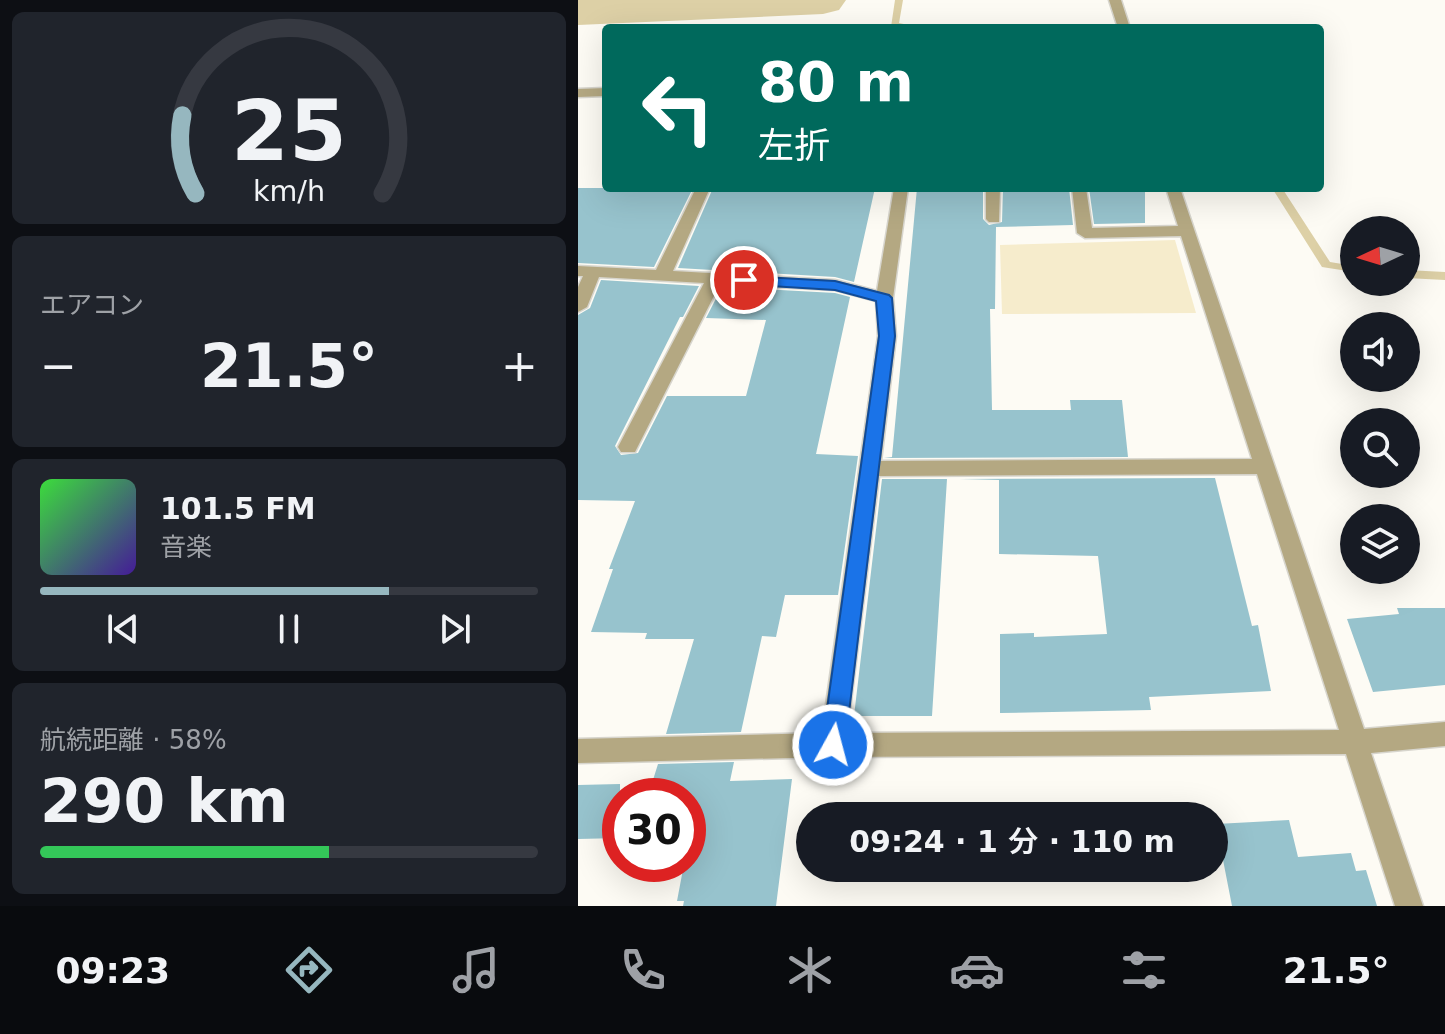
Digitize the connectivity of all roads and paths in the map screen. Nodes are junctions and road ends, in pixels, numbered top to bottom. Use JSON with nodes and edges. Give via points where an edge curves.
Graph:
{"nodes":[{"id":1,"x":1115,"y":0,"type":"edge"},
{"id":2,"x":1123,"y":24,"type":"edge"},
{"id":3,"x":602,"y":92,"type":"edge"},
{"id":4,"x":578,"y":93,"type":"edge"},
{"id":5,"x":701,"y":192,"type":"edge"},
{"id":6,"x":900,"y":192,"type":"edge"},
{"id":7,"x":993,"y":192,"type":"edge"},
{"id":8,"x":1080,"y":192,"type":"edge"},
{"id":9,"x":1174,"y":192,"type":"edge"},
{"id":10,"x":994,"y":219,"type":"dead end"},
{"id":11,"x":1186,"y":231,"type":"junction"},
{"id":12,"x":586,"y":272,"type":"edge"},
{"id":13,"x":662,"y":276,"type":"junction"},
{"id":14,"x":714,"y":279,"type":"junction"},
{"id":15,"x":884,"y":298,"type":"junction"},
{"id":16,"x":578,"y":307,"type":"edge"},
{"id":17,"x":628,"y":447,"type":"dead end"},
{"id":18,"x":1266,"y":466,"type":"junction"},
{"id":19,"x":869,"y":469,"type":"junction"},
{"id":20,"x":1445,"y":734,"type":"edge"},
{"id":21,"x":1356,"y":742,"type":"junction"},
{"id":22,"x":833,"y":745,"type":"junction"},
{"id":23,"x":578,"y":751,"type":"edge"},
{"id":24,"x":1409,"y":906,"type":"edge"}],
"edges":[{"from":1,"to":2,"type":"street"},
{"from":3,"to":4,"type":"street"},
{"from":5,"to":13,"type":"street"},
{"from":6,"to":15,"type":"street"},
{"from":7,"to":10,"type":"street"},
{"from":8,"to":11,"type":"street","via":[[1085,233]]},
{"from":9,"to":11,"type":"street"},
{"from":11,"to":18,"type":"street"},
{"from":12,"to":13,"type":"street"},
{"from":12,"to":16,"type":"street"},
{"from":13,"to":14,"type":"street"},
{"from":14,"to":15,"type":"street","via":[[835,285]]},
{"from":14,"to":17,"type":"street"},
{"from":15,"to":19,"type":"street","via":[[887,336]]},
{"from":18,"to":19,"type":"street"},
{"from":18,"to":21,"type":"street"},
{"from":19,"to":22,"type":"street"},
{"from":20,"to":21,"type":"street"},
{"from":21,"to":22,"type":"street"},
{"from":21,"to":24,"type":"street"},
{"from":22,"to":23,"type":"street"}]}
